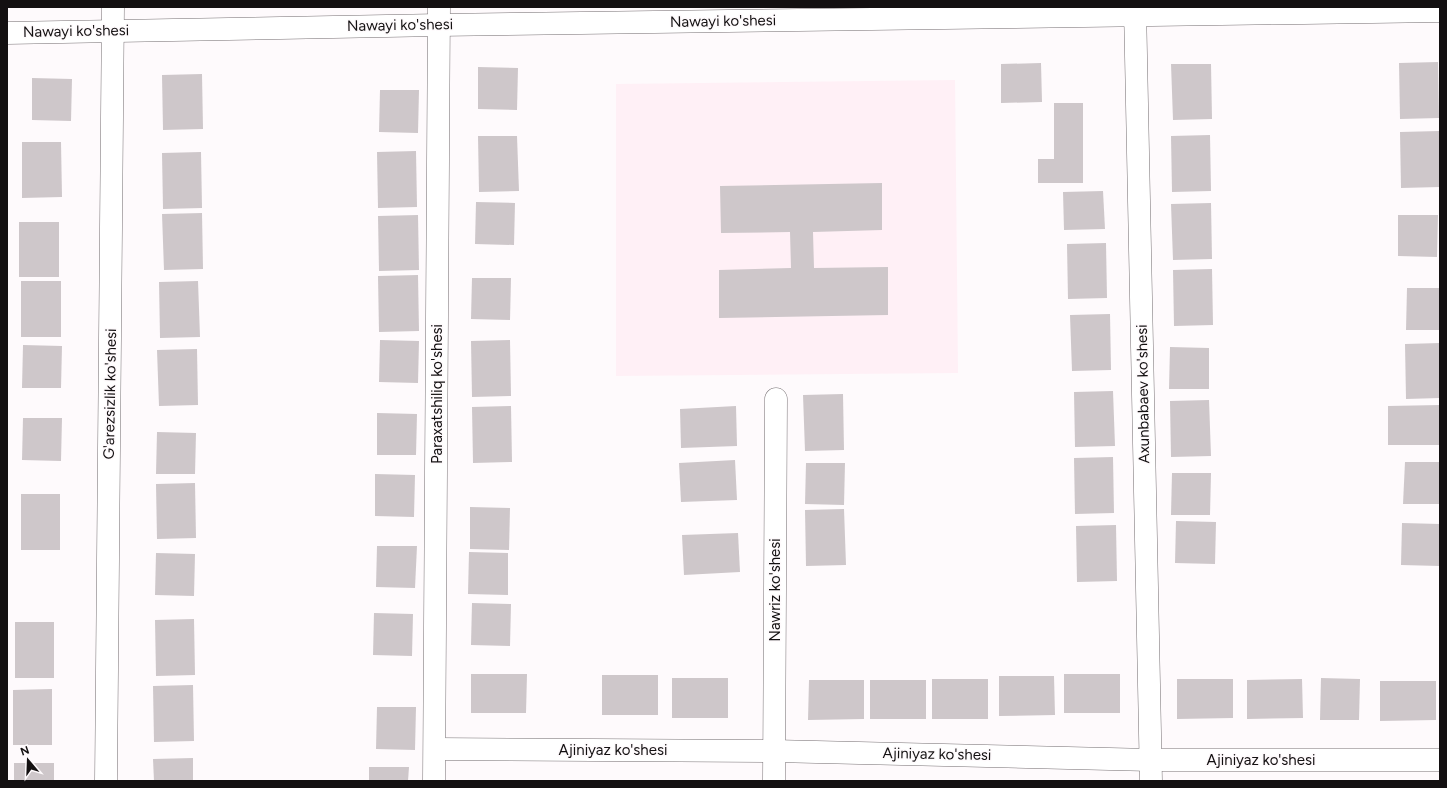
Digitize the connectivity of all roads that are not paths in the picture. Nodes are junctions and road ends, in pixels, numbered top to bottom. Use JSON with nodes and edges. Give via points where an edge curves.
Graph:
{"nodes":[{"id":1,"x":113,"y":7,"type":"edge"},
{"id":2,"x":1135,"y":11,"type":"edge"},
{"id":3,"x":1440,"y":11,"type":"edge"},
{"id":4,"x":439,"y":16,"type":"edge"},
{"id":5,"x":113,"y":30,"type":"junction"},
{"id":6,"x":7,"y":33,"type":"edge"},
{"id":7,"x":776,"y":399,"type":"dead end"},
{"id":8,"x":435,"y":749,"type":"junction"},
{"id":9,"x":774,"y":751,"type":"junction"},
{"id":10,"x":1151,"y":760,"type":"junction"},
{"id":11,"x":1440,"y":760,"type":"edge"},
{"id":12,"x":106,"y":781,"type":"edge"},
{"id":13,"x":434,"y":781,"type":"edge"},
{"id":14,"x":774,"y":781,"type":"edge"},
{"id":15,"x":1151,"y":781,"type":"edge"}],
"edges":[{"from":1,"to":5,"type":"street","name":"G'arezsizlik ko'shesi"},
{"from":2,"to":3,"type":"street","name":"Nawayi ko'shesi"},
{"from":2,"to":4,"type":"street","name":"Nawayi ko'shesi"},
{"from":2,"to":10,"type":"street","name":"Axunbabaev ko'shesi"},
{"from":4,"to":5,"type":"street","name":"Nawayi ko'shesi"},
{"from":4,"to":8,"type":"street","name":"Paraxatshiliq ko'shesi"},
{"from":5,"to":6,"type":"street","name":"Nawayi ko'shesi"},
{"from":5,"to":12,"type":"street","name":"G'arezsizlik ko'shesi"},
{"from":7,"to":9,"type":"street","name":"Nawriz ko'shesi"},
{"from":8,"to":9,"type":"street","name":"Ajiniyaz ko'shesi"},
{"from":8,"to":13,"type":"street","name":"Paraxatshiliq ko'shesi"},
{"from":9,"to":10,"type":"street","name":"Ajiniyaz ko'shesi"},
{"from":9,"to":14,"type":"street","name":"Nawriz ko'shesi"},
{"from":10,"to":11,"type":"street","name":"Ajiniyaz ko'shesi"},
{"from":10,"to":15,"type":"street","name":"Axunbabaev ko'shesi"}]}
